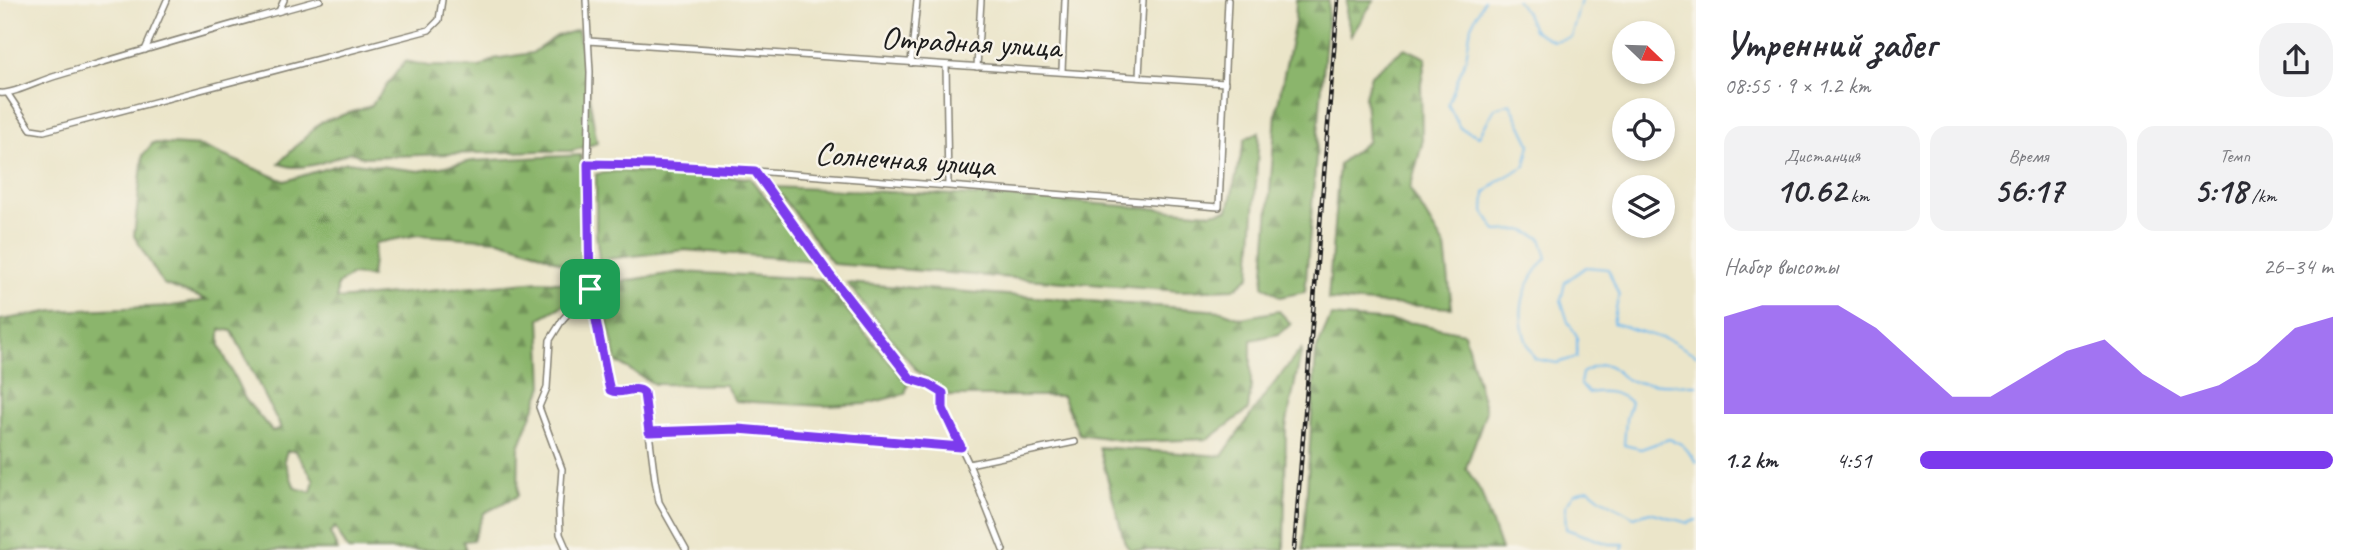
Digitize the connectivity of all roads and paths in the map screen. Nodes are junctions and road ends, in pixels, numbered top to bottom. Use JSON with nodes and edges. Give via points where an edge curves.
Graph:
{"nodes":[{"id":1,"x":167,"y":0,"type":"edge"},
{"id":2,"x":284,"y":0,"type":"edge"},
{"id":3,"x":320,"y":0,"type":"edge"},
{"id":4,"x":442,"y":0,"type":"edge"},
{"id":5,"x":586,"y":0,"type":"edge"},
{"id":6,"x":981,"y":0,"type":"edge"},
{"id":7,"x":1065,"y":0,"type":"edge"},
{"id":8,"x":1143,"y":0,"type":"edge"},
{"id":9,"x":1228,"y":0,"type":"edge"},
{"id":10,"x":917,"y":1,"type":"edge"},
{"id":11,"x":279,"y":11,"type":"junction"},
{"id":12,"x":588,"y":41,"type":"junction"},
{"id":13,"x":145,"y":50,"type":"junction"},
{"id":14,"x":911,"y":63,"type":"junction"},
{"id":15,"x":946,"y":65,"type":"junction"},
{"id":16,"x":977,"y":67,"type":"junction"},
{"id":17,"x":1062,"y":71,"type":"junction"},
{"id":18,"x":1139,"y":76,"type":"junction"},
{"id":19,"x":1225,"y":83,"type":"junction"},
{"id":20,"x":0,"y":93,"type":"edge"},
{"id":21,"x":8,"y":94,"type":"junction"},
{"id":22,"x":588,"y":164,"type":"junction"},
{"id":23,"x":755,"y":171,"type":"junction"},
{"id":24,"x":948,"y":185,"type":"junction"},
{"id":25,"x":590,"y":289,"type":"junction"},
{"id":26,"x":649,"y":432,"type":"junction"},
{"id":27,"x":1075,"y":442,"type":"dead end"},
{"id":28,"x":961,"y":447,"type":"junction"},
{"id":29,"x":969,"y":464,"type":"junction"},
{"id":30,"x":567,"y":550,"type":"edge"},
{"id":31,"x":686,"y":550,"type":"edge"},
{"id":32,"x":1003,"y":550,"type":"edge"}],
"edges":[{"from":1,"to":13,"type":"street"},
{"from":2,"to":11,"type":"street"},
{"from":3,"to":11,"type":"street"},
{"from":4,"to":21,"type":"street","via":[[439,20],[429,30],[44,131],[31,129]]},
{"from":5,"to":12,"type":"street"},
{"from":6,"to":16,"type":"street"},
{"from":7,"to":17,"type":"street"},
{"from":8,"to":18,"type":"street"},
{"from":9,"to":19,"type":"street"},
{"from":10,"to":14,"type":"street"},
{"from":11,"to":13,"type":"street"},
{"from":12,"to":14,"type":"street","name":"Отрадная улица"},
{"from":12,"to":22,"type":"street"},
{"from":13,"to":21,"type":"street"},
{"from":14,"to":15,"type":"street","name":"Отрадная улица"},
{"from":15,"to":16,"type":"street","name":"Отрадная улица"},
{"from":15,"to":24,"type":"street"},
{"from":16,"to":17,"type":"street","name":"Отрадная улица"},
{"from":17,"to":18,"type":"street","name":"Отрадная улица"},
{"from":18,"to":19,"type":"street","name":"Отрадная улица"},
{"from":19,"to":24,"type":"street","name":"Солнечная улица","via":[[1219,207]]},
{"from":20,"to":21,"type":"street"},
{"from":22,"to":23,"type":"street","name":"Солнечная улица"},
{"from":22,"to":25,"type":"street"},
{"from":23,"to":24,"type":"street","name":"Солнечная улица"},
{"from":23,"to":28,"type":"street","via":[[911,379],[943,393],[943,409]]},
{"from":25,"to":26,"type":"street","via":[[610,390],[638,388],[644,393]]},
{"from":25,"to":30,"type":"street","via":[[550,341],[547,388],[540,412],[562,469],[560,534]]},
{"from":26,"to":28,"type":"street","via":[[738,429]]},
{"from":26,"to":31,"type":"street","via":[[659,502]]},
{"from":27,"to":29,"type":"street"},
{"from":28,"to":29,"type":"street"},
{"from":29,"to":32,"type":"street"}]}
